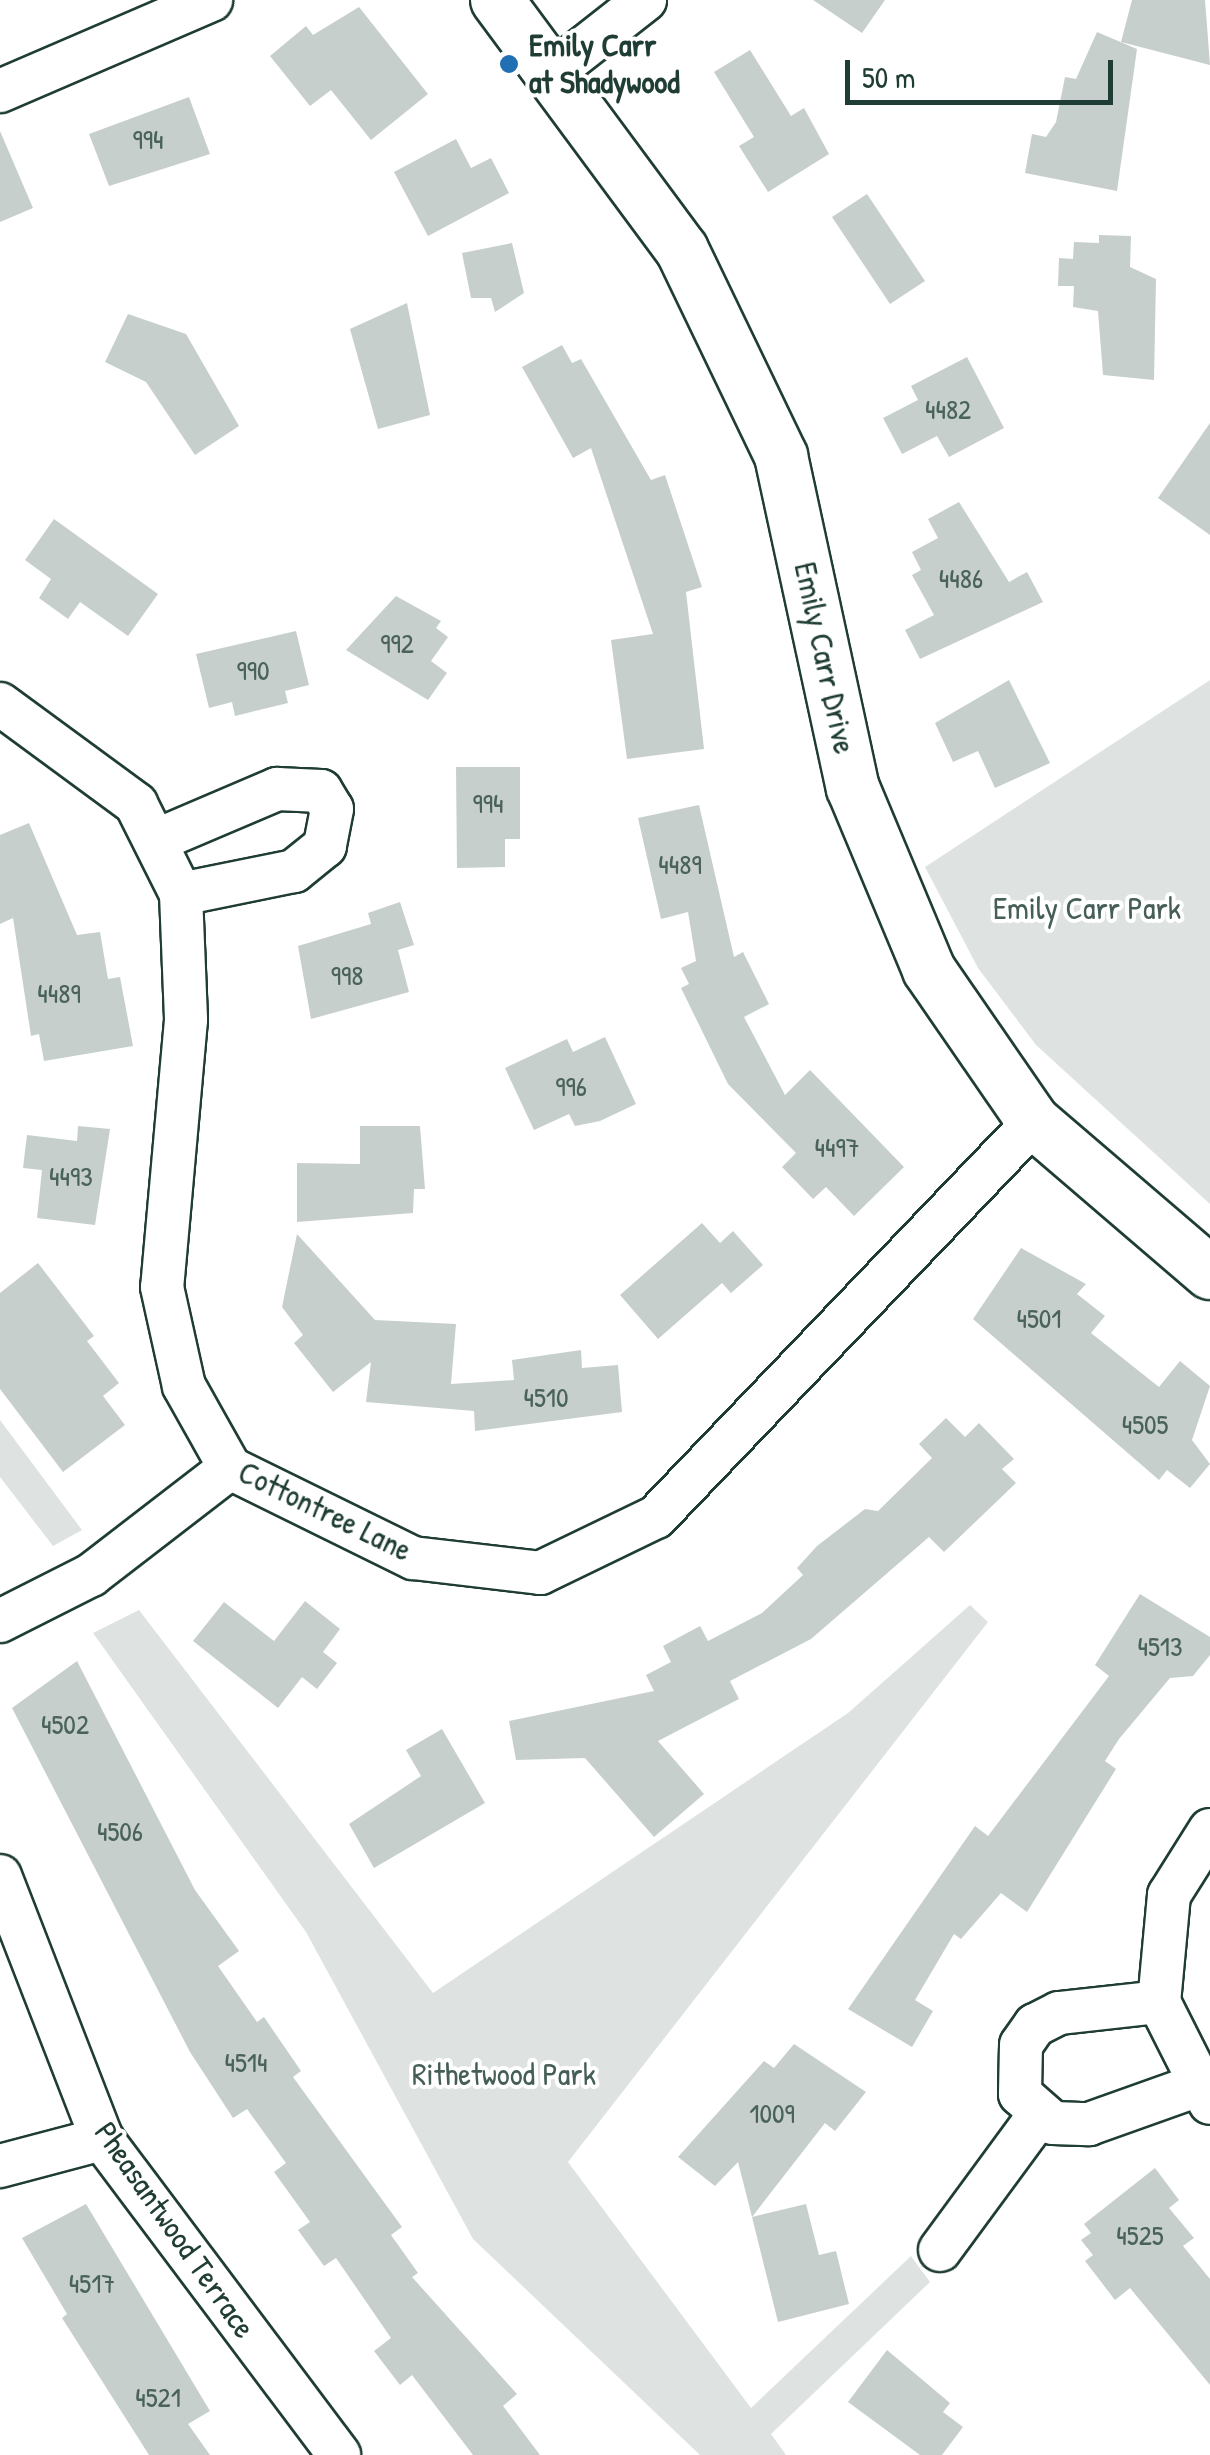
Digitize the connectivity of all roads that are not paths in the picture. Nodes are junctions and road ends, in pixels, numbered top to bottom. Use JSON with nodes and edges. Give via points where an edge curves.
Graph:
{"nodes":[{"id":1,"x":211,"y":0,"type":"edge"},
{"id":2,"x":498,"y":0,"type":"edge"},
{"id":3,"x":645,"y":0,"type":"edge"},
{"id":4,"x":557,"y":69,"type":"junction"},
{"id":5,"x":0,"y":91,"type":"edge"},
{"id":6,"x":0,"y":704,"type":"edge"},
{"id":7,"x":155,"y":841,"type":"junction"},
{"id":8,"x":182,"y":894,"type":"junction"},
{"id":9,"x":1034,"y":1122,"type":"junction"},
{"id":10,"x":1210,"y":1273,"type":"edge"},
{"id":11,"x":230,"y":1468,"type":"junction"},
{"id":12,"x":0,"y":1621,"type":"edge"},
{"id":13,"x":1210,"y":1830,"type":"edge"},
{"id":14,"x":0,"y":1876,"type":"edge"},
{"id":15,"x":1159,"y":2002,"type":"junction"},
{"id":16,"x":1203,"y":2095,"type":"edge"},
{"id":17,"x":1039,"y":2116,"type":"junction"},
{"id":18,"x":102,"y":2139,"type":"junction"},
{"id":19,"x":0,"y":2166,"type":"edge"},
{"id":20,"x":940,"y":2250,"type":"dead end"},
{"id":21,"x":339,"y":2455,"type":"edge"}],
"edges":[{"from":1,"to":5,"type":"street"},
{"from":2,"to":4,"type":"street","name":"Emily Carr Drive"},
{"from":3,"to":4,"type":"street"},
{"from":4,"to":9,"type":"street","name":"Emily Carr Drive","via":[[682,250],[781,456],[853,788],[929,970]]},
{"from":6,"to":7,"type":"street","name":"Cottontree Lane","via":[[136,804]]},
{"from":7,"to":8,"type":"street","name":"Cottontree Lane"},
{"from":7,"to":8,"type":"street","via":[[277,789],[321,791],[332,809],[325,846],[294,871]]},
{"from":8,"to":11,"type":"street","name":"Cottontree Lane","via":[[186,1020],[162,1288],[184,1386]]},
{"from":9,"to":10,"type":"street","name":"Emily Carr Drive"},
{"from":9,"to":11,"type":"street","name":"Cottontree Lane","via":[[656,1516],[540,1573],[413,1558]]},
{"from":11,"to":12,"type":"street","via":[[91,1575]]},
{"from":13,"to":15,"type":"street","via":[[1169,1895]]},
{"from":14,"to":18,"type":"street","name":"Pheasantwood Terrace"},
{"from":15,"to":16,"type":"street"},
{"from":15,"to":17,"type":"street","via":[[1058,2013],[1035,2025],[1016,2070],[1020,2094]]},
{"from":16,"to":17,"type":"street","via":[[1090,2124]]},
{"from":17,"to":20,"type":"street"},
{"from":18,"to":19,"type":"street"},
{"from":18,"to":21,"type":"street","name":"Pheasantwood Terrace"}]}
